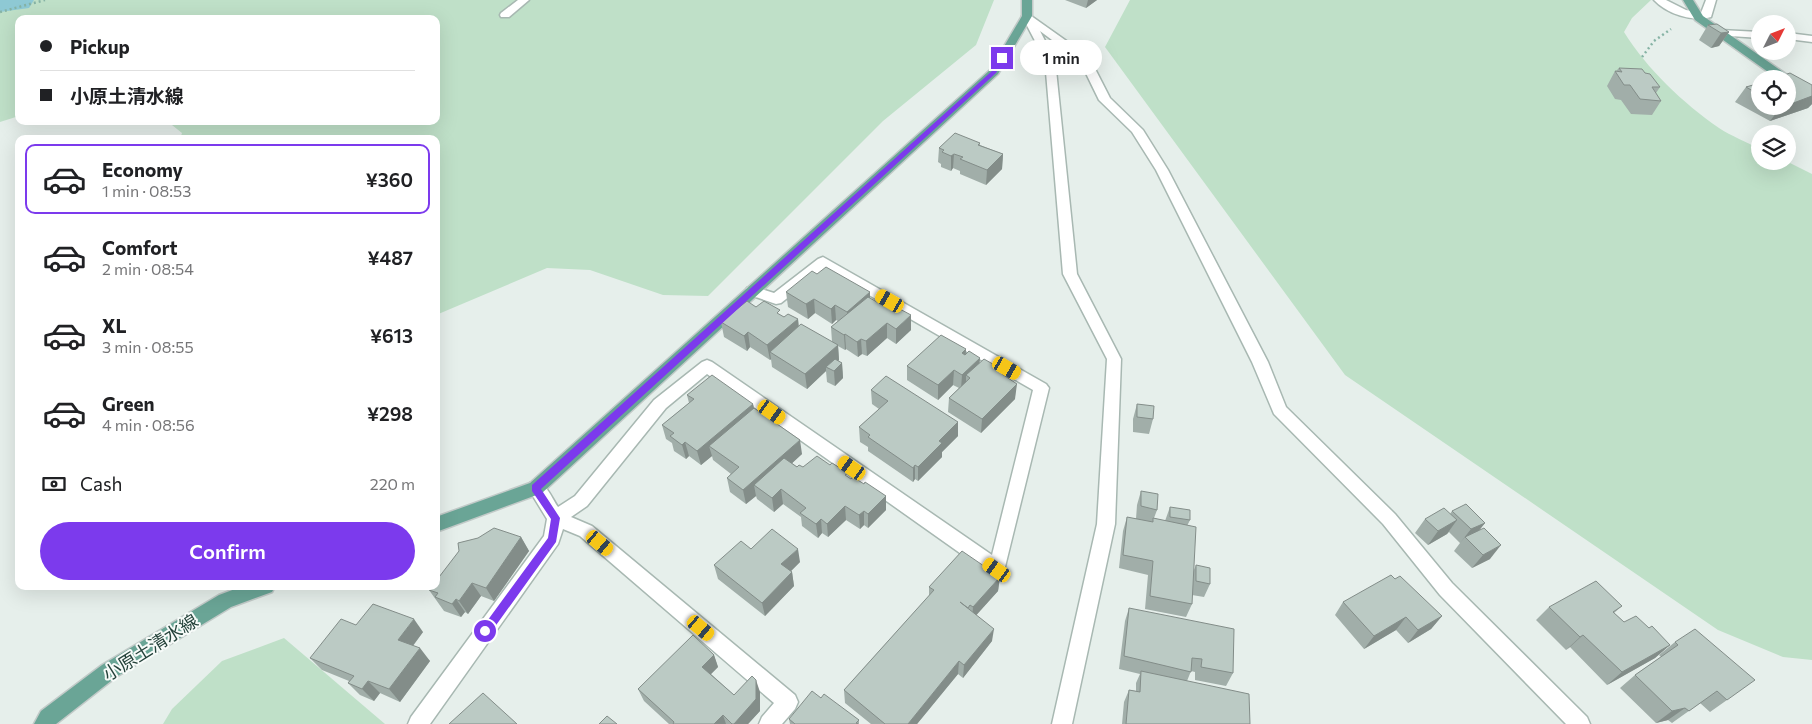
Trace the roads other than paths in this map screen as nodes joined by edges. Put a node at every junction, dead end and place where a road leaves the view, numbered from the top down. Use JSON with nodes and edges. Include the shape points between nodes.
{"nodes":[{"id":1,"x":524,"y":0,"type":"edge"},
{"id":2,"x":1027,"y":0,"type":"edge"},
{"id":3,"x":1659,"y":0,"type":"edge"},
{"id":4,"x":1688,"y":0,"type":"edge"},
{"id":5,"x":1711,"y":0,"type":"edge"},
{"id":6,"x":505,"y":15,"type":"dead end"},
{"id":7,"x":1027,"y":16,"type":"junction"},
{"id":8,"x":1699,"y":18,"type":"junction"},
{"id":9,"x":1720,"y":33,"type":"junction"},
{"id":10,"x":1751,"y":35,"type":"edge"},
{"id":11,"x":1796,"y":37,"type":"edge"},
{"id":12,"x":1812,"y":39,"type":"edge"},
{"id":13,"x":1774,"y":70,"type":"edge"},
{"id":14,"x":752,"y":292,"type":"junction"},
{"id":15,"x":536,"y":488,"type":"junction"},
{"id":16,"x":556,"y":518,"type":"junction"},
{"id":17,"x":440,"y":524,"type":"edge"},
{"id":18,"x":255,"y":590,"type":"edge"},
{"id":19,"x":44,"y":724,"type":"edge"},
{"id":20,"x":418,"y":724,"type":"edge"},
{"id":21,"x":769,"y":724,"type":"edge"},
{"id":22,"x":1062,"y":724,"type":"edge"},
{"id":23,"x":1580,"y":724,"type":"edge"}],
"edges":[{"from":1,"to":6,"type":"street"},
{"from":2,"to":7,"type":"main road"},
{"from":3,"to":8,"type":"street"},
{"from":4,"to":8,"type":"main road"},
{"from":5,"to":8,"type":"street","via":[[1706,15]]},
{"from":7,"to":14,"type":"main road","via":[[994,72]]},
{"from":7,"to":22,"type":"street","via":[[1050,60],[1070,274],[1114,359],[1106,524]]},
{"from":7,"to":23,"type":"street","via":[[1085,59],[1105,100],[1137,130],[1167,179],[1260,362],[1280,410],[1389,519],[1446,589]]},
{"from":8,"to":9,"type":"main road"},
{"from":9,"to":10,"type":"street"},
{"from":9,"to":13,"type":"main road"},
{"from":11,"to":12,"type":"street"},
{"from":14,"to":15,"type":"main road"},
{"from":14,"to":16,"type":"street","via":[[776,299],[823,262],[1041,388],[997,570],[707,366],[660,404],[581,500]]},
{"from":15,"to":16,"type":"street"},
{"from":15,"to":17,"type":"main road"},
{"from":16,"to":20,"type":"street","via":[[552,539]]},
{"from":16,"to":21,"type":"street","via":[[586,530],[788,702]]},
{"from":18,"to":19,"type":"main road","name":"小原土清水線","via":[[225,601],[109,671]]}]}
